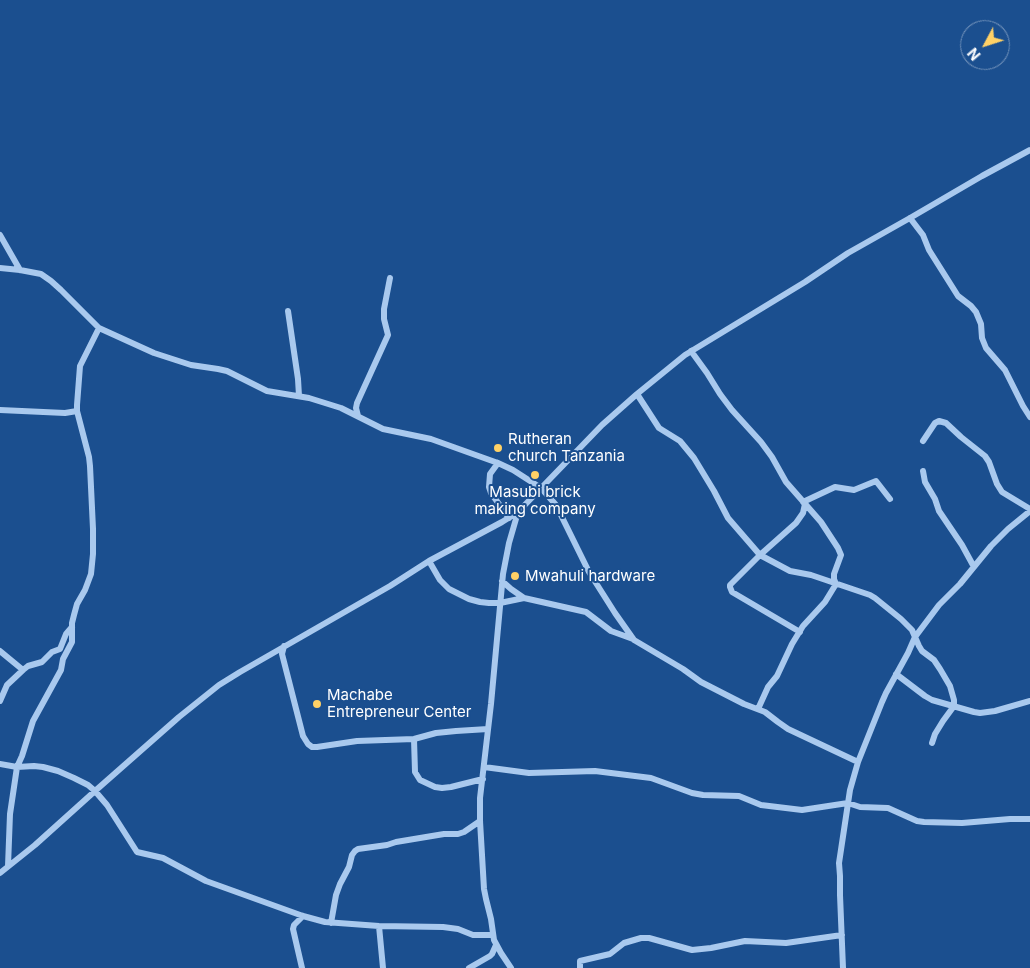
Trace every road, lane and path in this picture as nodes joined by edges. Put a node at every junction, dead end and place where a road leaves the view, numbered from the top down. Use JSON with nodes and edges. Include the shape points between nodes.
{"nodes":[{"id":1,"x":1030,"y":150,"type":"edge"},
{"id":2,"x":910,"y":218,"type":"junction"},
{"id":3,"x":0,"y":235,"type":"edge"},
{"id":4,"x":0,"y":268,"type":"edge"},
{"id":5,"x":20,"y":270,"type":"junction"},
{"id":6,"x":390,"y":278,"type":"dead end"},
{"id":7,"x":288,"y":311,"type":"dead end"},
{"id":8,"x":99,"y":328,"type":"junction"},
{"id":9,"x":691,"y":351,"type":"junction"},
{"id":10,"x":637,"y":394,"type":"junction"},
{"id":11,"x":299,"y":396,"type":"junction"},
{"id":12,"x":0,"y":410,"type":"edge"},
{"id":13,"x":77,"y":411,"type":"junction"},
{"id":14,"x":358,"y":416,"type":"junction"},
{"id":15,"x":1030,"y":417,"type":"edge"},
{"id":16,"x":923,"y":441,"type":"dead end"},
{"id":17,"x":498,"y":463,"type":"junction"},
{"id":18,"x":923,"y":472,"type":"dead end"},
{"id":19,"x":541,"y":488,"type":"junction"},
{"id":20,"x":890,"y":499,"type":"dead end"},
{"id":21,"x":804,"y":503,"type":"junction"},
{"id":22,"x":1030,"y":510,"type":"edge"},
{"id":23,"x":518,"y":512,"type":"junction"},
{"id":24,"x":509,"y":518,"type":"junction"},
{"id":25,"x":760,"y":554,"type":"junction"},
{"id":26,"x":429,"y":562,"type":"junction"},
{"id":27,"x":974,"y":567,"type":"junction"},
{"id":28,"x":502,"y":581,"type":"junction"},
{"id":29,"x":836,"y":584,"type":"junction"},
{"id":30,"x":524,"y":598,"type":"junction"},
{"id":31,"x":500,"y":603,"type":"junction"},
{"id":32,"x":72,"y":627,"type":"junction"},
{"id":33,"x":800,"y":632,"type":"junction"},
{"id":34,"x":915,"y":637,"type":"junction"},
{"id":35,"x":634,"y":640,"type":"junction"},
{"id":36,"x":284,"y":646,"type":"junction"},
{"id":37,"x":0,"y":651,"type":"edge"},
{"id":38,"x":922,"y":651,"type":"junction"},
{"id":39,"x":908,"y":653,"type":"junction"},
{"id":40,"x":24,"y":670,"type":"junction"},
{"id":41,"x":896,"y":674,"type":"junction"},
{"id":42,"x":0,"y":701,"type":"edge"},
{"id":43,"x":1030,"y":701,"type":"edge"},
{"id":44,"x":954,"y":706,"type":"junction"},
{"id":45,"x":758,"y":709,"type":"junction"},
{"id":46,"x":488,"y":729,"type":"junction"},
{"id":47,"x":414,"y":739,"type":"junction"},
{"id":48,"x":932,"y":743,"type":"dead end"},
{"id":49,"x":858,"y":762,"type":"junction"},
{"id":50,"x":0,"y":764,"type":"edge"},
{"id":51,"x":17,"y":767,"type":"junction"},
{"id":52,"x":484,"y":767,"type":"junction"},
{"id":53,"x":483,"y":779,"type":"junction"},
{"id":54,"x":95,"y":791,"type":"junction"},
{"id":55,"x":848,"y":804,"type":"junction"},
{"id":56,"x":1030,"y":820,"type":"edge"},
{"id":57,"x":480,"y":821,"type":"junction"},
{"id":58,"x":8,"y":866,"type":"junction"},
{"id":59,"x":0,"y":873,"type":"edge"},
{"id":60,"x":303,"y":916,"type":"junction"},
{"id":61,"x":330,"y":923,"type":"junction"},
{"id":62,"x":379,"y":926,"type":"junction"},
{"id":63,"x":842,"y":934,"type":"junction"},
{"id":64,"x":493,"y":935,"type":"junction"},
{"id":65,"x":496,"y":945,"type":"junction"},
{"id":66,"x":302,"y":968,"type":"edge"},
{"id":67,"x":383,"y":968,"type":"edge"},
{"id":68,"x":469,"y":968,"type":"edge"},
{"id":69,"x":508,"y":968,"type":"edge"},
{"id":70,"x":580,"y":968,"type":"edge"},
{"id":71,"x":843,"y":968,"type":"edge"}],
"edges":[{"from":1,"to":2,"type":"street"},
{"from":2,"to":9,"type":"street"},
{"from":2,"to":15,"type":"street","via":[[958,296],[976,312],[986,348],[1005,370]]},
{"from":3,"to":5,"type":"street"},
{"from":4,"to":5,"type":"street"},
{"from":5,"to":8,"type":"street","via":[[41,274],[51,281]]},
{"from":6,"to":14,"type":"street","via":[[384,309],[388,335],[357,403]]},
{"from":7,"to":11,"type":"street"},
{"from":8,"to":11,"type":"street","via":[[172,359],[227,371],[268,391]]},
{"from":8,"to":13,"type":"street","via":[[80,366]]},
{"from":9,"to":10,"type":"street"},
{"from":9,"to":21,"type":"street"},
{"from":10,"to":19,"type":"street"},
{"from":10,"to":25,"type":"street","via":[[658,428],[680,441],[694,458],[728,518]]},
{"from":11,"to":14,"type":"street"},
{"from":12,"to":13,"type":"street"},
{"from":13,"to":32,"type":"street","via":[[89,457],[93,554],[90,578],[76,608]]},
{"from":14,"to":17,"type":"street","via":[[389,431],[431,438]]},
{"from":16,"to":22,"type":"street","via":[[935,423],[946,423],[985,456],[1002,492]]},
{"from":17,"to":19,"type":"street"},
{"from":17,"to":24,"type":"street","via":[[490,474],[489,488]]},
{"from":18,"to":27,"type":"street","via":[[939,511]]},
{"from":19,"to":23,"type":"street"},
{"from":19,"to":35,"type":"street","via":[[556,505],[589,572]]},
{"from":20,"to":21,"type":"street","via":[[874,481],[854,490],[835,487]]},
{"from":21,"to":25,"type":"street","via":[[803,513],[796,523]]},
{"from":21,"to":29,"type":"street","via":[[840,552],[834,574]]},
{"from":22,"to":27,"type":"street","via":[[991,546]]},
{"from":23,"to":24,"type":"street"},
{"from":23,"to":28,"type":"street"},
{"from":24,"to":26,"type":"street"},
{"from":25,"to":29,"type":"street","via":[[790,571]]},
{"from":25,"to":33,"type":"street","via":[[730,585],[731,590]]},
{"from":26,"to":31,"type":"street","via":[[440,580],[453,592],[480,602]]},
{"from":26,"to":36,"type":"street"},
{"from":27,"to":34,"type":"street"},
{"from":28,"to":30,"type":"street"},
{"from":28,"to":31,"type":"street"},
{"from":29,"to":33,"type":"street"},
{"from":29,"to":34,"type":"street","via":[[876,598],[912,630]]},
{"from":30,"to":31,"type":"street"},
{"from":30,"to":35,"type":"street","via":[[583,611]]},
{"from":31,"to":46,"type":"street"},
{"from":32,"to":40,"type":"street","via":[[60,649]]},
{"from":32,"to":51,"type":"street","via":[[72,642],[61,670],[33,721]]},
{"from":33,"to":45,"type":"street"},
{"from":34,"to":38,"type":"street"},
{"from":34,"to":39,"type":"street"},
{"from":35,"to":45,"type":"street","via":[[701,682]]},
{"from":36,"to":47,"type":"street","via":[[282,654],[303,736],[310,746]]},
{"from":36,"to":54,"type":"street","via":[[219,685]]},
{"from":37,"to":40,"type":"street"},
{"from":38,"to":39,"type":"street"},
{"from":38,"to":44,"type":"street","via":[[940,669],[952,690]]},
{"from":39,"to":41,"type":"street"},
{"from":40,"to":42,"type":"street","via":[[7,685]]},
{"from":41,"to":44,"type":"street","via":[[932,700]]},
{"from":41,"to":49,"type":"street"},
{"from":43,"to":44,"type":"street","via":[[980,713]]},
{"from":44,"to":48,"type":"street"},
{"from":45,"to":49,"type":"street","via":[[788,729]]},
{"from":46,"to":47,"type":"street","via":[[456,730]]},
{"from":46,"to":52,"type":"street"},
{"from":47,"to":53,"type":"street","via":[[415,772],[420,780],[442,788]]},
{"from":49,"to":55,"type":"street"},
{"from":50,"to":51,"type":"street"},
{"from":51,"to":54,"type":"street","via":[[34,766],[58,771]]},
{"from":51,"to":58,"type":"street","via":[[10,814]]},
{"from":52,"to":53,"type":"street"},
{"from":52,"to":55,"type":"street","via":[[529,773],[595,771],[643,776],[698,794],[739,796],[761,805],[796,810]]},
{"from":53,"to":57,"type":"street"},
{"from":54,"to":58,"type":"street"},
{"from":54,"to":60,"type":"street","via":[[137,852],[163,858],[206,881]]},
{"from":55,"to":56,"type":"street","via":[[888,808],[924,822]]},
{"from":55,"to":63,"type":"street","via":[[839,863]]},
{"from":57,"to":61,"type":"street","via":[[458,834],[355,851],[336,895]]},
{"from":57,"to":64,"type":"street","via":[[484,889]]},
{"from":58,"to":59,"type":"street"},
{"from":60,"to":61,"type":"street"},
{"from":60,"to":66,"type":"street","via":[[293,929]]},
{"from":61,"to":62,"type":"street"},
{"from":62,"to":64,"type":"street","via":[[444,927],[473,935]]},
{"from":62,"to":67,"type":"street"},
{"from":63,"to":70,"type":"street","via":[[786,943],[745,941],[692,950],[642,938],[624,943],[610,954],[580,961]]},
{"from":63,"to":71,"type":"street"},
{"from":64,"to":65,"type":"street"},
{"from":65,"to":68,"type":"street","via":[[490,956]]},
{"from":65,"to":69,"type":"street"}]}
